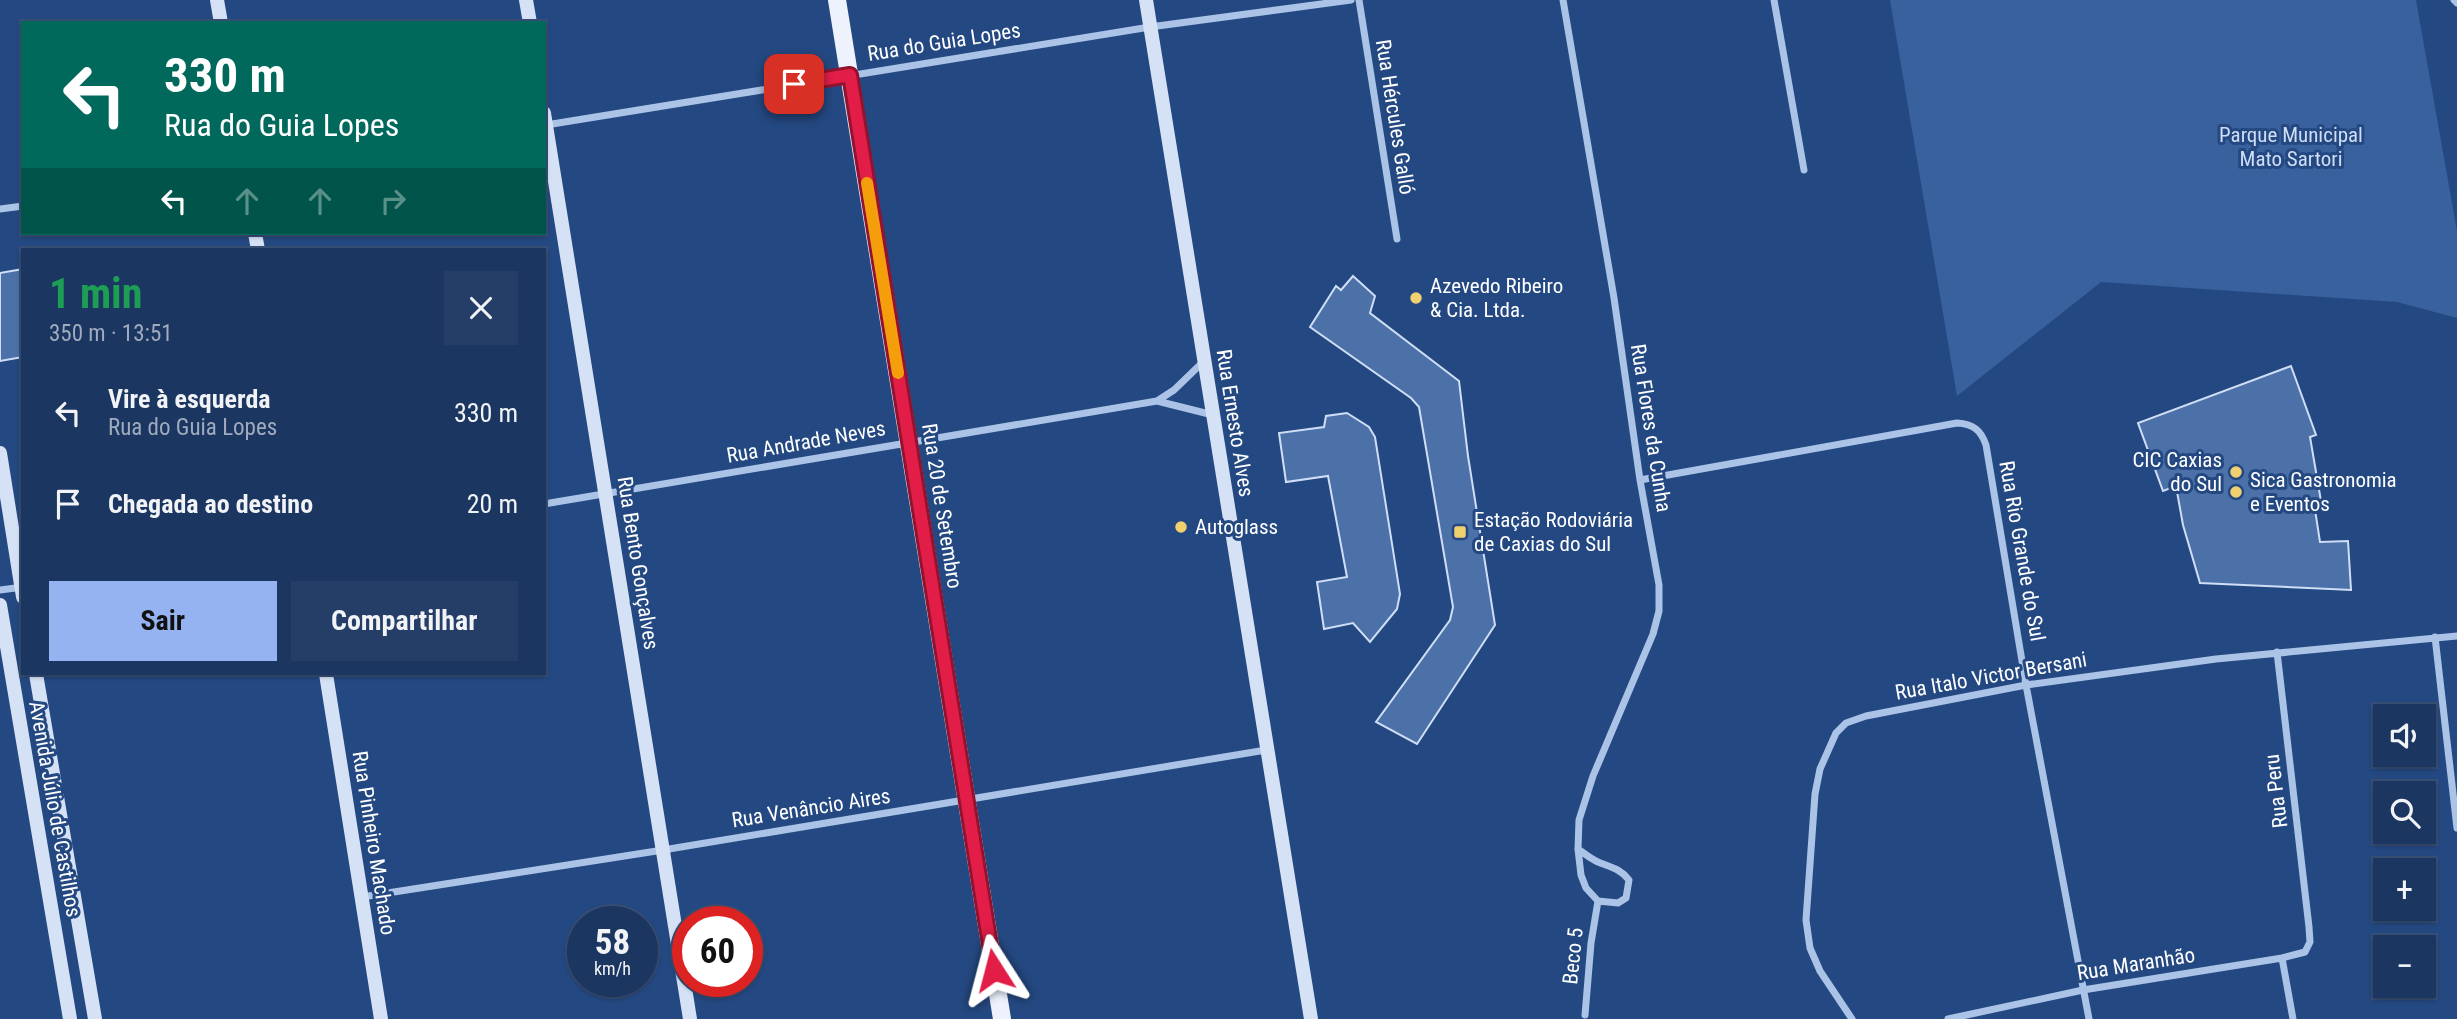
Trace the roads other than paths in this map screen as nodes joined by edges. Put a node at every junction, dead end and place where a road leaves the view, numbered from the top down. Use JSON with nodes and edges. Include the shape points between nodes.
{"nodes":[{"id":1,"x":217,"y":0,"type":"edge"},
{"id":2,"x":526,"y":0,"type":"edge"},
{"id":3,"x":837,"y":0,"type":"edge"},
{"id":4,"x":1146,"y":0,"type":"edge"},
{"id":5,"x":1351,"y":0,"type":"edge"},
{"id":6,"x":1359,"y":0,"type":"edge"},
{"id":7,"x":1563,"y":0,"type":"edge"},
{"id":8,"x":1774,"y":0,"type":"edge"},
{"id":9,"x":221,"y":21,"type":"edge"},
{"id":10,"x":530,"y":21,"type":"edge"},
{"id":11,"x":1150,"y":27,"type":"junction"},
{"id":12,"x":850,"y":75,"type":"junction"},
{"id":13,"x":546,"y":121,"type":"edge"},
{"id":14,"x":546,"y":127,"type":"edge"},
{"id":15,"x":1804,"y":170,"type":"dead end"},
{"id":16,"x":21,"y":206,"type":"edge"},
{"id":17,"x":0,"y":209,"type":"edge"},
{"id":18,"x":1397,"y":239,"type":"dead end"},
{"id":19,"x":1204,"y":360,"type":"junction"},
{"id":20,"x":1157,"y":401,"type":"junction"},
{"id":21,"x":1213,"y":415,"type":"junction"},
{"id":22,"x":909,"y":442,"type":"junction"},
{"id":23,"x":0,"y":453,"type":"edge"},
{"id":24,"x":2,"y":480,"type":"edge"},
{"id":25,"x":1640,"y":480,"type":"junction"},
{"id":26,"x":606,"y":495,"type":"junction"},
{"id":27,"x":546,"y":504,"type":"edge"},
{"id":28,"x":21,"y":584,"type":"edge"},
{"id":29,"x":0,"y":590,"type":"edge"},
{"id":30,"x":21,"y":590,"type":"edge"},
{"id":31,"x":0,"y":605,"type":"edge"},
{"id":32,"x":2457,"y":636,"type":"edge"},
{"id":33,"x":2435,"y":637,"type":"junction"},
{"id":34,"x":2277,"y":652,"type":"junction"},
{"id":35,"x":36,"y":675,"type":"edge"},
{"id":36,"x":326,"y":675,"type":"edge"},
{"id":37,"x":2026,"y":685,"type":"junction"},
{"id":38,"x":39,"y":692,"type":"junction"},
{"id":39,"x":15,"y":695,"type":"junction"},
{"id":40,"x":1266,"y":750,"type":"junction"},
{"id":41,"x":55,"y":783,"type":"junction"},
{"id":42,"x":30,"y":788,"type":"junction"},
{"id":43,"x":967,"y":800,"type":"junction"},
{"id":44,"x":2457,"y":828,"type":"edge"},
{"id":45,"x":1578,"y":849,"type":"junction"},
{"id":46,"x":663,"y":850,"type":"junction"},
{"id":47,"x":69,"y":868,"type":"junction"},
{"id":48,"x":45,"y":872,"type":"junction"},
{"id":49,"x":362,"y":898,"type":"junction"},
{"id":50,"x":1598,"y":901,"type":"junction"},
{"id":51,"x":2309,"y":927,"type":"joint"},
{"id":52,"x":83,"y":945,"type":"junction"},
{"id":53,"x":58,"y":950,"type":"junction"},
{"id":54,"x":2281,"y":958,"type":"junction"},
{"id":55,"x":2083,"y":990,"type":"junction"},
{"id":56,"x":1585,"y":1015,"type":"dead end"},
{"id":57,"x":69,"y":1019,"type":"edge"},
{"id":58,"x":95,"y":1019,"type":"edge"},
{"id":59,"x":381,"y":1019,"type":"edge"},
{"id":60,"x":690,"y":1019,"type":"edge"},
{"id":61,"x":1002,"y":1019,"type":"edge"},
{"id":62,"x":1311,"y":1019,"type":"edge"},
{"id":63,"x":1852,"y":1019,"type":"edge"},
{"id":64,"x":1948,"y":1019,"type":"edge"},
{"id":65,"x":2089,"y":1019,"type":"edge"},
{"id":66,"x":2292,"y":1019,"type":"edge"}],
"edges":[{"from":1,"to":9,"type":"street"},
{"from":2,"to":10,"type":"street"},
{"from":3,"to":12,"type":"main road","name":"Rua 20 de Setembro"},
{"from":4,"to":11,"type":"street","name":"Rua Ernesto Alves"},
{"from":5,"to":11,"type":"street","name":"Rua do Guia Lopes"},
{"from":6,"to":18,"type":"street","name":"Rua Hércules Galló"},
{"from":7,"to":25,"type":"street","name":"Rua Flores da Cunha"},
{"from":8,"to":15,"type":"street"},
{"from":11,"to":12,"type":"street","name":"Rua do Guia Lopes"},
{"from":11,"to":19,"type":"street","name":"Rua Ernesto Alves"},
{"from":12,"to":13,"type":"street","name":"Rua do Guia Lopes"},
{"from":12,"to":22,"type":"main road","name":"Rua 20 de Setembro"},
{"from":14,"to":26,"type":"street","name":"Rua Bento Gonçalves"},
{"from":16,"to":17,"type":"street"},
{"from":19,"to":20,"type":"street","name":"Rua Andrade Neves"},
{"from":19,"to":21,"type":"street","name":"Rua Ernesto Alves"},
{"from":20,"to":21,"type":"street","name":"Rua Andrade Neves"},
{"from":20,"to":22,"type":"street","name":"Rua Andrade Neves"},
{"from":21,"to":40,"type":"street","name":"Rua Ernesto Alves"},
{"from":22,"to":26,"type":"street","name":"Rua Andrade Neves"},
{"from":22,"to":43,"type":"main road","name":"Rua 20 de Setembro"},
{"from":23,"to":24,"type":"street"},
{"from":24,"to":28,"type":"street"},
{"from":25,"to":37,"type":"street","name":"Rua Rio Grande do Sul","via":[[1944,425],[1977,428],[1986,445]]},
{"from":25,"to":45,"type":"street","name":"Rua Flores da Cunha","via":[[1659,585],[1659,611],[1593,776],[1579,820]]},
{"from":26,"to":27,"type":"street","name":"Rua Andrade Neves"},
{"from":26,"to":46,"type":"street","name":"Rua Bento Gonçalves"},
{"from":29,"to":30,"type":"street"},
{"from":31,"to":39,"type":"street","name":"Avenida Júlio de Castilhos"},
{"from":32,"to":33,"type":"street","name":"Rua Italo Victor Bersani"},
{"from":33,"to":34,"type":"street","name":"Rua Italo Victor Bersani"},
{"from":33,"to":44,"type":"street"},
{"from":34,"to":37,"type":"street","name":"Rua Italo Victor Bersani"},
{"from":34,"to":51,"type":"street","name":"Rua Peru"},
{"from":35,"to":38,"type":"street","name":"Avenida Júlio de Castilhos"},
{"from":36,"to":49,"type":"street","name":"Rua Pinheiro Machado"},
{"from":37,"to":55,"type":"street","name":"Rua Rio Grande do Sul"},
{"from":37,"to":63,"type":"street","name":"Rua Italo Victor Bersani","via":[[1867,716],[1846,723],[1827,749],[1815,794],[1806,920],[1810,948],[1820,971]]},
{"from":38,"to":39,"type":"street"},
{"from":38,"to":41,"type":"street","name":"Avenida Júlio de Castilhos"},
{"from":39,"to":42,"type":"street","name":"Avenida Júlio de Castilhos"},
{"from":40,"to":43,"type":"street","name":"Rua Venâncio Aires"},
{"from":40,"to":62,"type":"street","name":"Rua Ernesto Alves"},
{"from":41,"to":42,"type":"street"},
{"from":41,"to":47,"type":"street","name":"Avenida Júlio de Castilhos"},
{"from":42,"to":48,"type":"street","name":"Avenida Júlio de Castilhos"},
{"from":43,"to":46,"type":"street","name":"Rua Venâncio Aires"},
{"from":43,"to":61,"type":"main road","name":"Rua 20 de Setembro"},
{"from":45,"to":50,"type":"street","name":"Rua Flores da Cunha","via":[[1581,875]]},
{"from":45,"to":50,"type":"street","via":[[1629,880],[1626,898],[1618,903]]},
{"from":46,"to":49,"type":"street","name":"Rua Venâncio Aires"},
{"from":46,"to":60,"type":"street","name":"Rua Bento Gonçalves"},
{"from":47,"to":48,"type":"street"},
{"from":47,"to":52,"type":"street","name":"Avenida Júlio de Castilhos"},
{"from":48,"to":53,"type":"street","name":"Avenida Júlio de Castilhos"},
{"from":49,"to":59,"type":"street","name":"Rua Pinheiro Machado"},
{"from":50,"to":56,"type":"street","name":"Beco 5"},
{"from":51,"to":54,"type":"street","name":"Rua Maranhão","via":[[2305,952]]},
{"from":52,"to":53,"type":"street"},
{"from":52,"to":58,"type":"street","name":"Avenida Júlio de Castilhos"},
{"from":53,"to":57,"type":"street","name":"Avenida Júlio de Castilhos"},
{"from":54,"to":55,"type":"street","name":"Rua Maranhão"},
{"from":54,"to":66,"type":"street"},
{"from":55,"to":64,"type":"street","name":"Rua Maranhão"},
{"from":55,"to":65,"type":"street","name":"Rua Rio Grande do Sul"}]}
